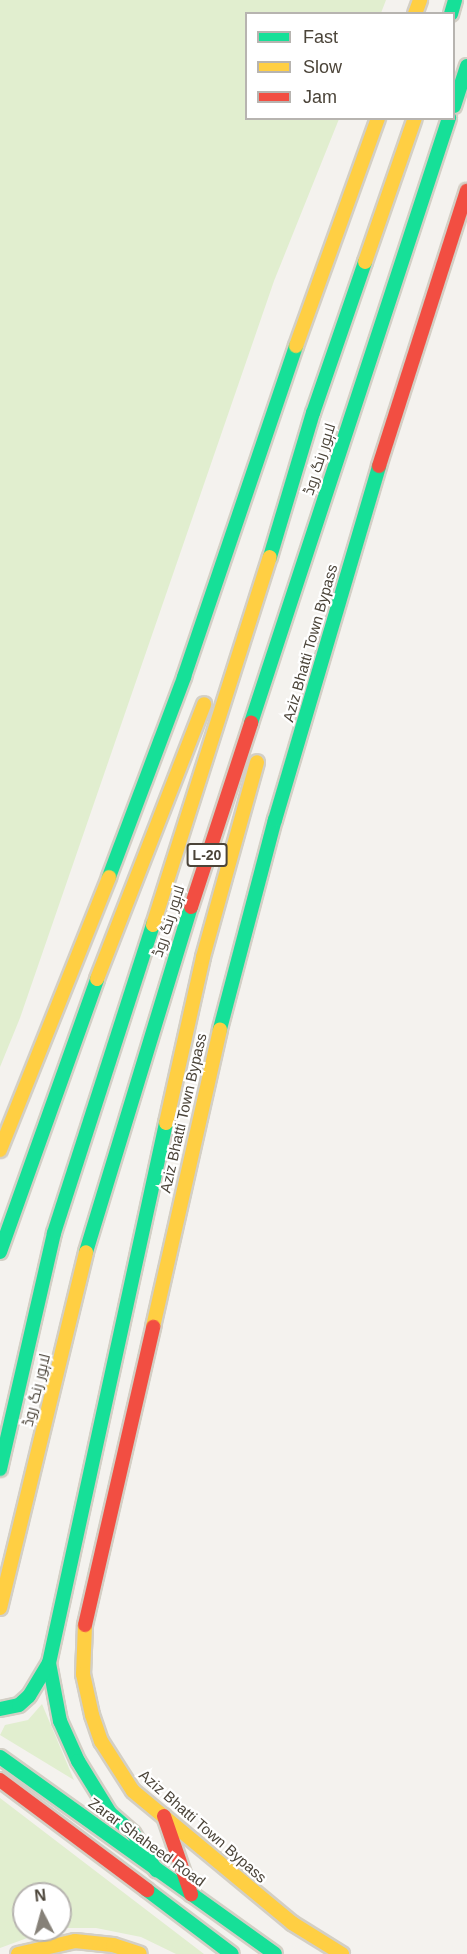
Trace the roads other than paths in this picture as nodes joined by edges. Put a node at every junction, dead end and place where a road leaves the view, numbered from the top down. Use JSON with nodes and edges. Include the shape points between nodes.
{"nodes":[{"id":1,"x":467,"y":66,"type":"edge"},
{"id":2,"x":455,"y":100,"type":"edge"},
{"id":3,"x":377,"y":120,"type":"edge"},
{"id":4,"x":414,"y":120,"type":"edge"},
{"id":5,"x":448,"y":120,"type":"edge"},
{"id":6,"x":467,"y":191,"type":"edge"},
{"id":7,"x":323,"y":498,"type":"junction"},
{"id":8,"x":285,"y":501,"type":"junction"},
{"id":9,"x":248,"y":573,"type":"dead end"},
{"id":10,"x":285,"y":669,"type":"dead end"},
{"id":11,"x":209,"y":688,"type":"dead end"},
{"id":12,"x":262,"y":745,"type":"dead end"},
{"id":13,"x":0,"y":1150,"type":"edge"},
{"id":14,"x":0,"y":1252,"type":"edge"},
{"id":15,"x":0,"y":1469,"type":"edge"},
{"id":16,"x":1,"y":1605,"type":"edge"},
{"id":17,"x":49,"y":1663,"type":"junction"},
{"id":18,"x":0,"y":1709,"type":"edge"},
{"id":19,"x":0,"y":1757,"type":"edge"},
{"id":20,"x":0,"y":1780,"type":"edge"},
{"id":21,"x":164,"y":1816,"type":"junction"},
{"id":22,"x":156,"y":1870,"type":"junction"},
{"id":23,"x":191,"y":1894,"type":"junction"},
{"id":24,"x":18,"y":1954,"type":"edge"},
{"id":25,"x":140,"y":1954,"type":"edge"},
{"id":26,"x":232,"y":1954,"type":"edge"},
{"id":27,"x":274,"y":1954,"type":"edge"},
{"id":28,"x":342,"y":1954,"type":"edge"}],
"edges":[{"from":1,"to":2,"type":"main road"},
{"from":3,"to":13,"type":"main road","via":[[280,390],[184,677],[83,947]]},
{"from":4,"to":8,"type":"main road","name":"لاہور رنگ روڈ","number":"L-20"},
{"from":5,"to":7,"type":"main road","name":"لاہور رنگ روڈ","number":"L-20"},
{"from":6,"to":21,"type":"main road","name":"Aziz Bhatti Town Bypass","via":[[396,410],[272,831],[220,1030],[85,1625],[83,1674],[101,1741],[133,1791]]},
{"from":7,"to":10,"type":"main road","via":[[304,604]]},
{"from":7,"to":16,"type":"main road","name":"لاہور رنگ روڈ","number":"L-20","via":[[175,955],[88,1245]]},
{"from":8,"to":9,"type":"main road"},
{"from":8,"to":15,"type":"main road","name":"لاہور رنگ روڈ","number":"L-20","via":[[256,603],[54,1233]]},
{"from":11,"to":14,"type":"main road","via":[[101,970]]},
{"from":12,"to":17,"type":"main road","via":[[203,957]]},
{"from":17,"to":18,"type":"main road","via":[[29,1696],[19,1705]]},
{"from":17,"to":22,"type":"main road","via":[[60,1721],[78,1761],[110,1813],[133,1833]]},
{"from":19,"to":22,"type":"main road","name":"Zarar Shaheed Road"},
{"from":20,"to":26,"type":"main road"},
{"from":21,"to":23,"type":"main road"},
{"from":21,"to":28,"type":"main road","name":"Aziz Bhatti Town Bypass","via":[[292,1923]]},
{"from":22,"to":23,"type":"main road","name":"Zarar Shaheed Road"},
{"from":23,"to":27,"type":"main road","name":"Zarar Shaheed Road"},
{"from":24,"to":25,"type":"main road","via":[[37,1947],[85,1941]]}]}
